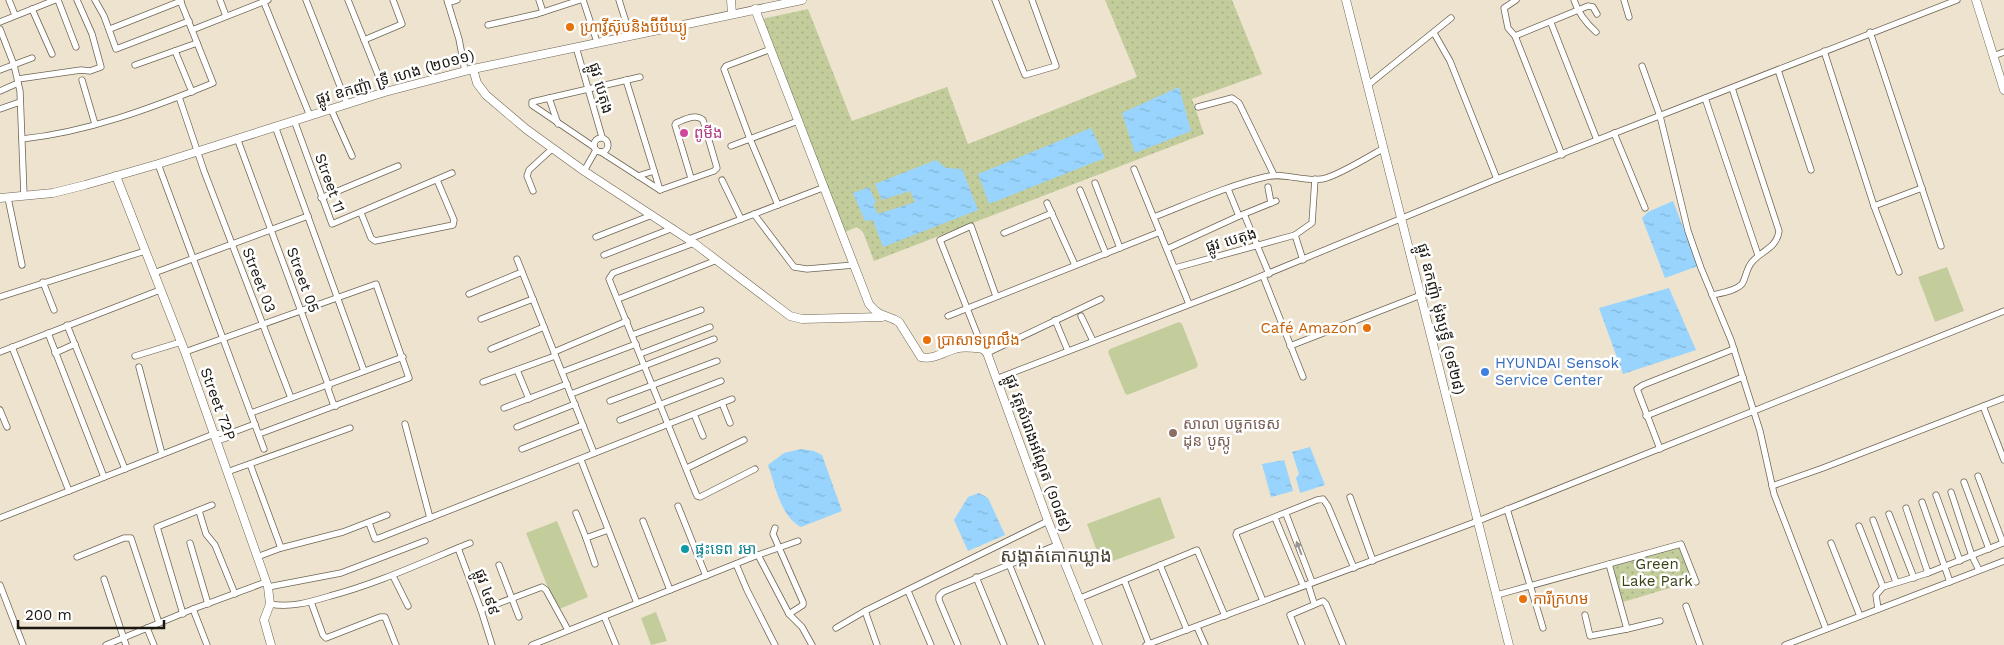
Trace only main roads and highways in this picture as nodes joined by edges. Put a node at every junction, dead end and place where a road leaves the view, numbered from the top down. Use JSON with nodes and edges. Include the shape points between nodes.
{"nodes":[{"id":1,"x":731,"y":0,"type":"edge"},
{"id":2,"x":802,"y":0,"type":"edge"},
{"id":3,"x":1346,"y":0,"type":"edge"},
{"id":4,"x":1976,"y":0,"type":"edge"},
{"id":5,"x":793,"y":1,"type":"edge"},
{"id":6,"x":755,"y":9,"type":"junction"},
{"id":7,"x":732,"y":14,"type":"junction"},
{"id":8,"x":469,"y":70,"type":"junction"},
{"id":9,"x":2004,"y":90,"type":"edge"},
{"id":10,"x":116,"y":176,"type":"junction"},
{"id":11,"x":4,"y":198,"type":"edge"},
{"id":12,"x":882,"y":316,"type":"junction"},
{"id":13,"x":271,"y":645,"type":"edge"},
{"id":14,"x":1098,"y":645,"type":"edge"},
{"id":15,"x":1509,"y":645,"type":"edge"}],
"edges":[{"from":1,"to":7,"type":"main road"},
{"from":2,"to":5,"type":"main road","name":"ផ្លូវ ឧកញ៉ា ទ្រី ហេង (២០១១)"},
{"from":3,"to":15,"type":"main road","name":"ផ្លូវ ឧកញ៉ា ម៉ុងឫទ្ធី (១៩២៨)"},
{"from":4,"to":9,"type":"main road"},
{"from":5,"to":6,"type":"main road","name":"ផ្លូវ ឧកញ៉ា ទ្រី ហេង (២០១១)"},
{"from":6,"to":7,"type":"main road","name":"ផ្លូវ ឧកញ៉ា ទ្រី ហេង (២០១១)"},
{"from":6,"to":12,"type":"main road","via":[[869,304]]},
{"from":7,"to":8,"type":"main road","name":"ផ្លូវ ឧកញ៉ា ទ្រី ហេង (២០១១)"},
{"from":8,"to":10,"type":"main road","name":"ផ្លូវ ឧកញ៉ា ទ្រី ហេង (២០១១)","via":[[385,92]]},
{"from":8,"to":12,"type":"main road","via":[[486,95],[526,129],[673,228],[790,316],[802,319]]},
{"from":10,"to":11,"type":"main road","name":"ផ្លូវ ឧកញ៉ា ទ្រី ហេង (២០១១)","via":[[53,193]]},
{"from":10,"to":13,"type":"main road","name":"Street 72P","via":[[181,342],[267,585],[270,604],[264,620]]},
{"from":12,"to":14,"type":"main road","name":"ផ្លូវ វត្តសំរោងអណ្ដែត (១០៨៩)","via":[[899,322],[921,357],[936,357],[956,348],[985,351]]}]}
